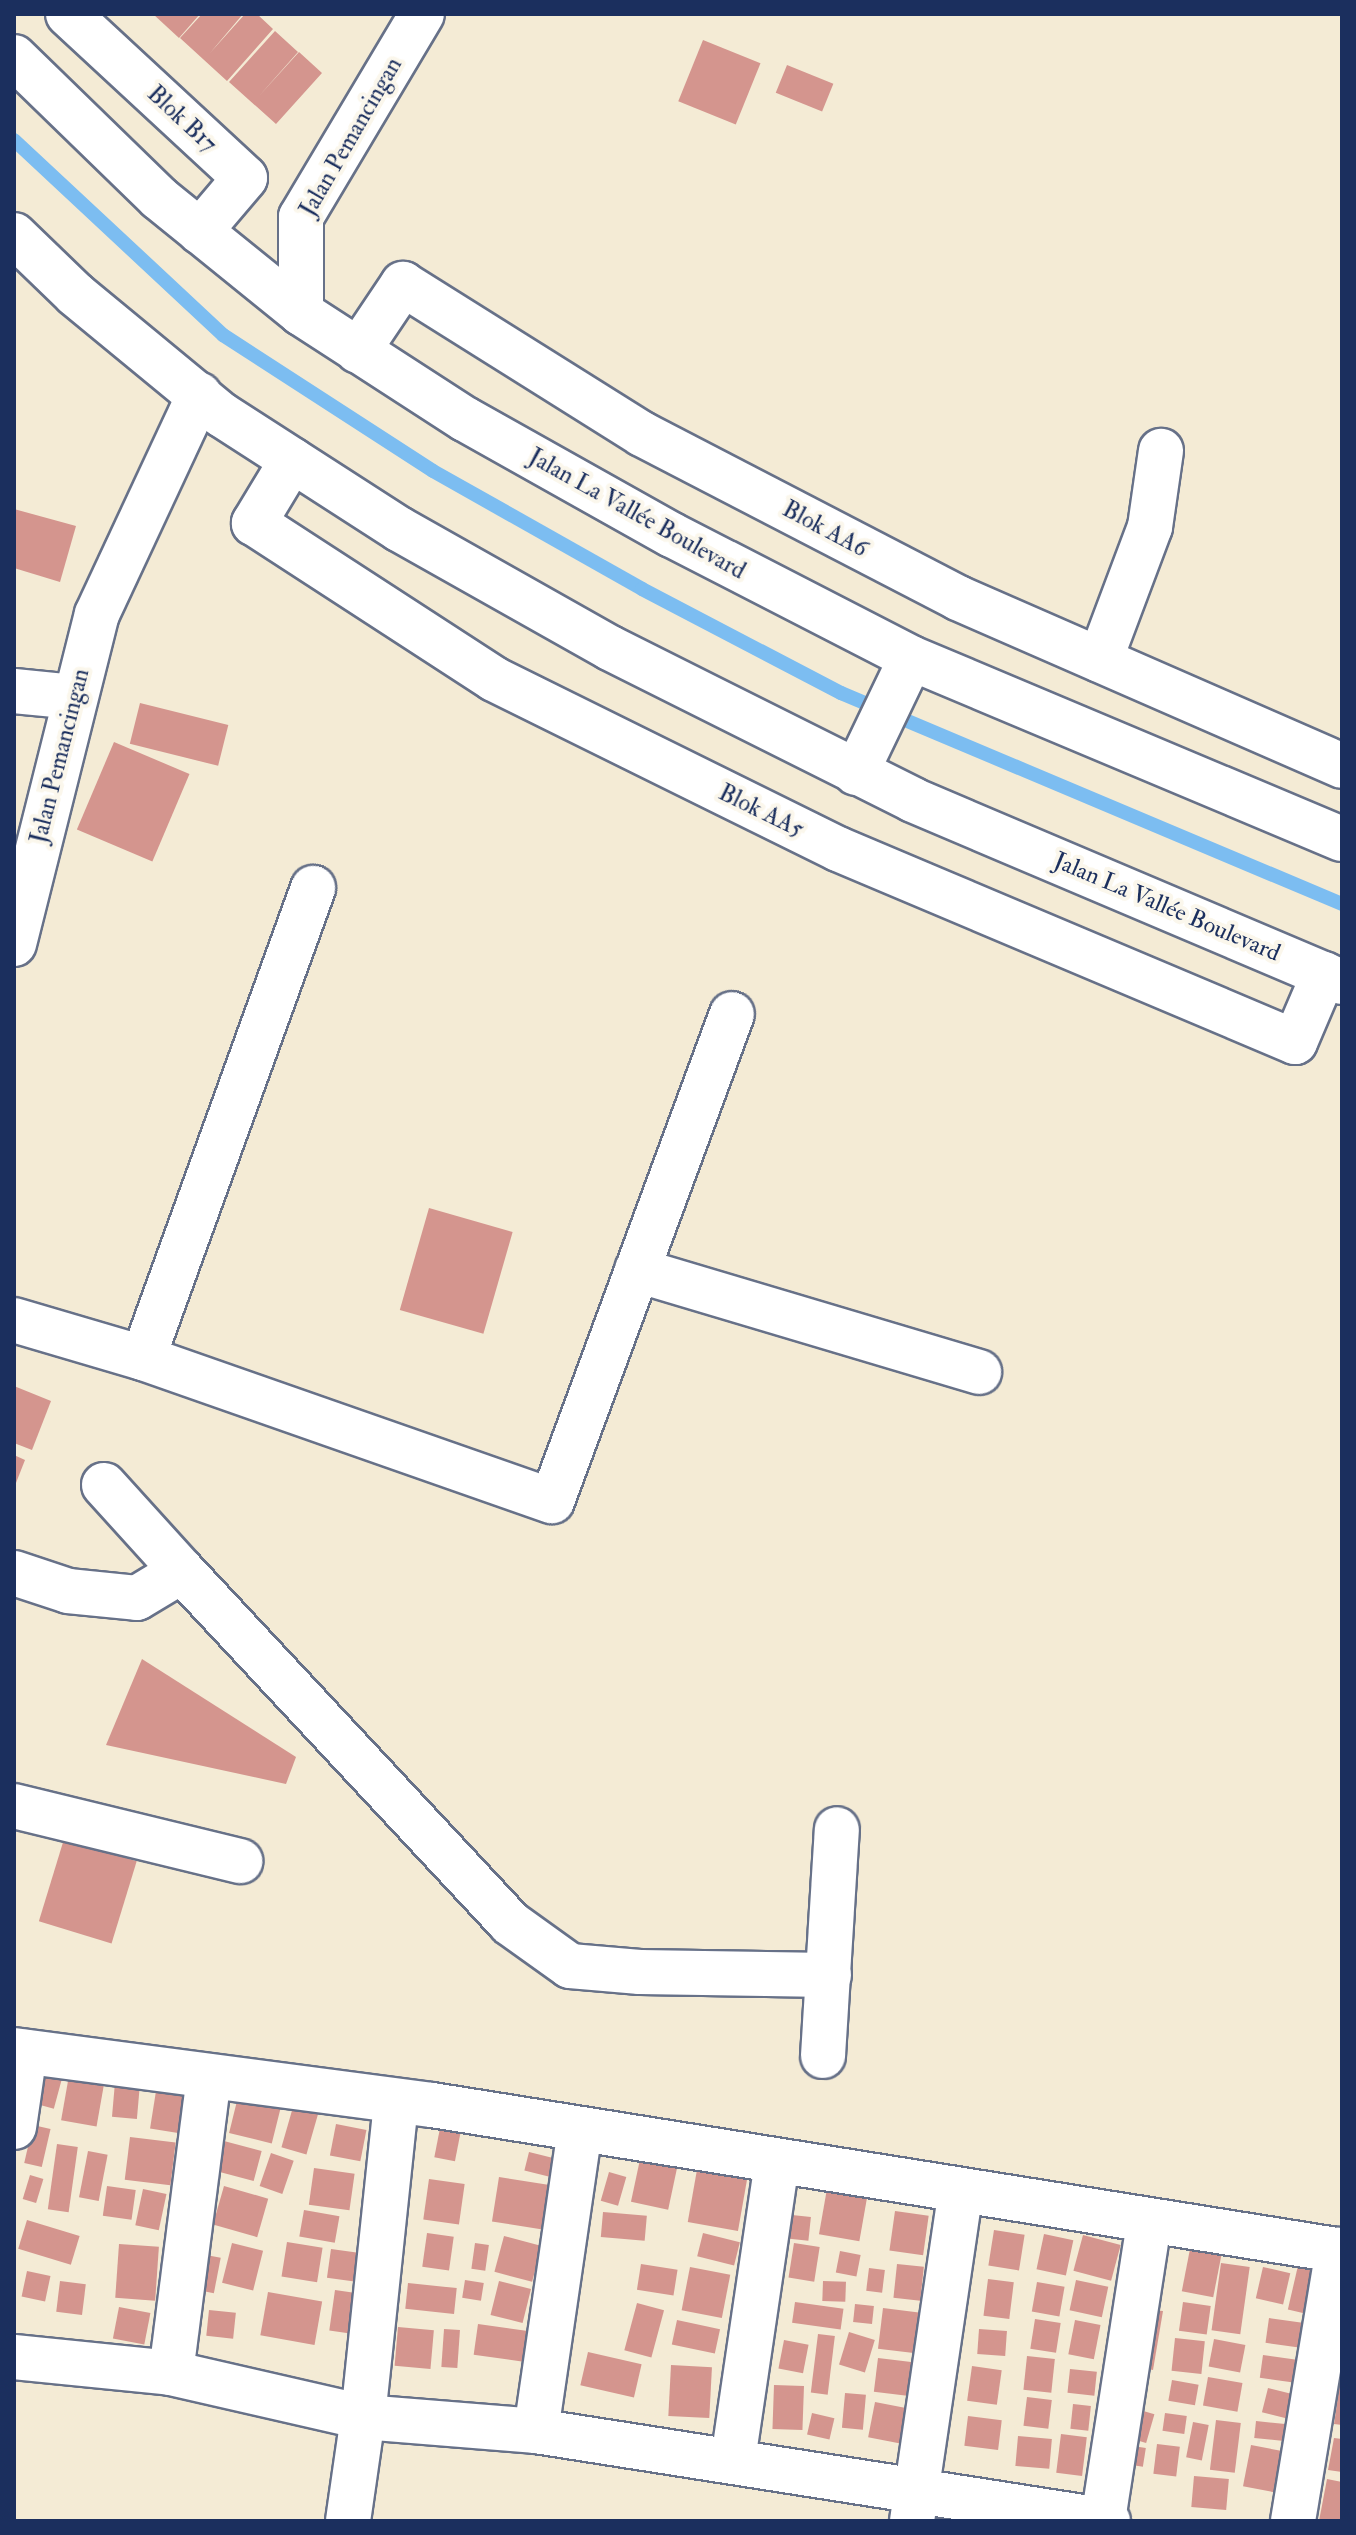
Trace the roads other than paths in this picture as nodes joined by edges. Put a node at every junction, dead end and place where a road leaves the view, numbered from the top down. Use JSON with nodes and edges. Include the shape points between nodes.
{"nodes":[{"id":1,"x":68,"y":14,"type":"edge"},
{"id":2,"x":422,"y":14,"type":"edge"},
{"id":3,"x":14,"y":57,"type":"edge"},
{"id":4,"x":200,"y":231,"type":"junction"},
{"id":5,"x":14,"y":235,"type":"edge"},
{"id":6,"x":301,"y":313,"type":"junction"},
{"id":7,"x":358,"y":351,"type":"junction"},
{"id":8,"x":211,"y":405,"type":"junction"},
{"id":9,"x":1161,"y":451,"type":"dead end"},
{"id":10,"x":292,"y":460,"type":"junction"},
{"id":11,"x":911,"y":658,"type":"junction"},
{"id":12,"x":1100,"y":660,"type":"junction"},
{"id":13,"x":14,"y":691,"type":"edge"},
{"id":14,"x":74,"y":697,"type":"junction"},
{"id":15,"x":1342,"y":766,"type":"edge"},
{"id":16,"x":856,"y":773,"type":"junction"},
{"id":17,"x":1342,"y":839,"type":"edge"},
{"id":18,"x":313,"y":888,"type":"dead end"},
{"id":19,"x":14,"y":944,"type":"edge"},
{"id":20,"x":1333,"y":978,"type":"edge"},
{"id":21,"x":732,"y":1014,"type":"dead end"},
{"id":22,"x":637,"y":1270,"type":"junction"},
{"id":23,"x":14,"y":1320,"type":"edge"},
{"id":24,"x":143,"y":1358,"type":"junction"},
{"id":25,"x":979,"y":1372,"type":"dead end"},
{"id":26,"x":104,"y":1485,"type":"dead end"},
{"id":27,"x":182,"y":1571,"type":"junction"},
{"id":28,"x":14,"y":1573,"type":"edge"},
{"id":29,"x":14,"y":1806,"type":"edge"},
{"id":30,"x":837,"y":1829,"type":"dead end"},
{"id":31,"x":240,"y":1861,"type":"dead end"},
{"id":32,"x":829,"y":1975,"type":"junction"},
{"id":33,"x":19,"y":2051,"type":"edge"},
{"id":34,"x":823,"y":2056,"type":"dead end"},
{"id":35,"x":209,"y":2076,"type":"junction"},
{"id":36,"x":396,"y":2102,"type":"junction"},
{"id":37,"x":14,"y":2127,"type":"edge"},
{"id":38,"x":580,"y":2130,"type":"junction"},
{"id":39,"x":777,"y":2163,"type":"junction"},
{"id":40,"x":961,"y":2191,"type":"junction"},
{"id":41,"x":1149,"y":2223,"type":"junction"},
{"id":42,"x":1340,"y":2251,"type":"edge"},
{"id":43,"x":14,"y":2357,"type":"edge"},
{"id":44,"x":171,"y":2373,"type":"junction"},
{"id":45,"x":363,"y":2417,"type":"junction"},
{"id":46,"x":536,"y":2431,"type":"junction"},
{"id":47,"x":733,"y":2460,"type":"junction"},
{"id":48,"x":914,"y":2505,"type":"edge"},
{"id":49,"x":348,"y":2521,"type":"edge"},
{"id":50,"x":1106,"y":2521,"type":"edge"},
{"id":51,"x":1293,"y":2521,"type":"edge"}],
"edges":[{"from":1,"to":4,"type":"street","name":"Blok B17","via":[[245,178]]},
{"from":2,"to":6,"type":"street","name":"Jalan Pemancingan","via":[[301,217]]},
{"from":3,"to":4,"type":"street","name":"Jalan La Vallée Boulevard"},
{"from":4,"to":6,"type":"street","name":"Jalan La Vallée Boulevard"},
{"from":5,"to":8,"type":"street","name":"Jalan La Vallée Boulevard","via":[[75,294]]},
{"from":6,"to":7,"type":"street","name":"Jalan La Vallée Boulevard"},
{"from":7,"to":11,"type":"street","name":"Jalan La Vallée Boulevard","via":[[465,419],[672,535]]},
{"from":7,"to":12,"type":"street","name":"Blok AA6","via":[[403,284],[642,434],[958,598]]},
{"from":8,"to":10,"type":"street","name":"Jalan La Vallée Boulevard"},
{"from":8,"to":14,"type":"street","name":"Jalan Pemancingan","via":[[97,614]]},
{"from":9,"to":12,"type":"street","via":[[1150,527]]},
{"from":10,"to":16,"type":"street","name":"Jalan La Vallée Boulevard","via":[[399,529],[610,648]]},
{"from":10,"to":20,"type":"street","name":"Blok AA5","via":[[254,523],[508,686],[838,849],[1295,1042]]},
{"from":11,"to":16,"type":"street"},
{"from":11,"to":17,"type":"street","name":"Jalan La Vallée Boulevard"},
{"from":12,"to":15,"type":"street","name":"Blok AA6"},
{"from":13,"to":14,"type":"street"},
{"from":14,"to":19,"type":"street","name":"Jalan Pemancingan"},
{"from":16,"to":20,"type":"street","name":"Jalan La Vallée Boulevard"},
{"from":18,"to":24,"type":"street"},
{"from":21,"to":22,"type":"street"},
{"from":22,"to":24,"type":"street","via":[[552,1501]]},
{"from":22,"to":25,"type":"street"},
{"from":23,"to":24,"type":"street"},
{"from":26,"to":27,"type":"street"},
{"from":27,"to":28,"type":"street","via":[[137,1598],[68,1591]]},
{"from":27,"to":32,"type":"street","via":[[510,1923],[570,1966]]},
{"from":29,"to":31,"type":"street"},
{"from":30,"to":32,"type":"street"},
{"from":32,"to":34,"type":"street"},
{"from":33,"to":35,"type":"street"},
{"from":33,"to":37,"type":"street"},
{"from":35,"to":36,"type":"street"},
{"from":35,"to":44,"type":"street"},
{"from":36,"to":38,"type":"street"},
{"from":36,"to":45,"type":"street"},
{"from":38,"to":39,"type":"street"},
{"from":38,"to":46,"type":"street"},
{"from":39,"to":40,"type":"street"},
{"from":39,"to":47,"type":"street"},
{"from":40,"to":41,"type":"street"},
{"from":40,"to":48,"type":"street"},
{"from":41,"to":42,"type":"street"},
{"from":41,"to":50,"type":"street"},
{"from":42,"to":51,"type":"street"},
{"from":43,"to":44,"type":"street"},
{"from":44,"to":45,"type":"street"},
{"from":45,"to":46,"type":"street"},
{"from":45,"to":49,"type":"street"},
{"from":46,"to":47,"type":"street"},
{"from":47,"to":48,"type":"street"},
{"from":48,"to":50,"type":"street"}]}
